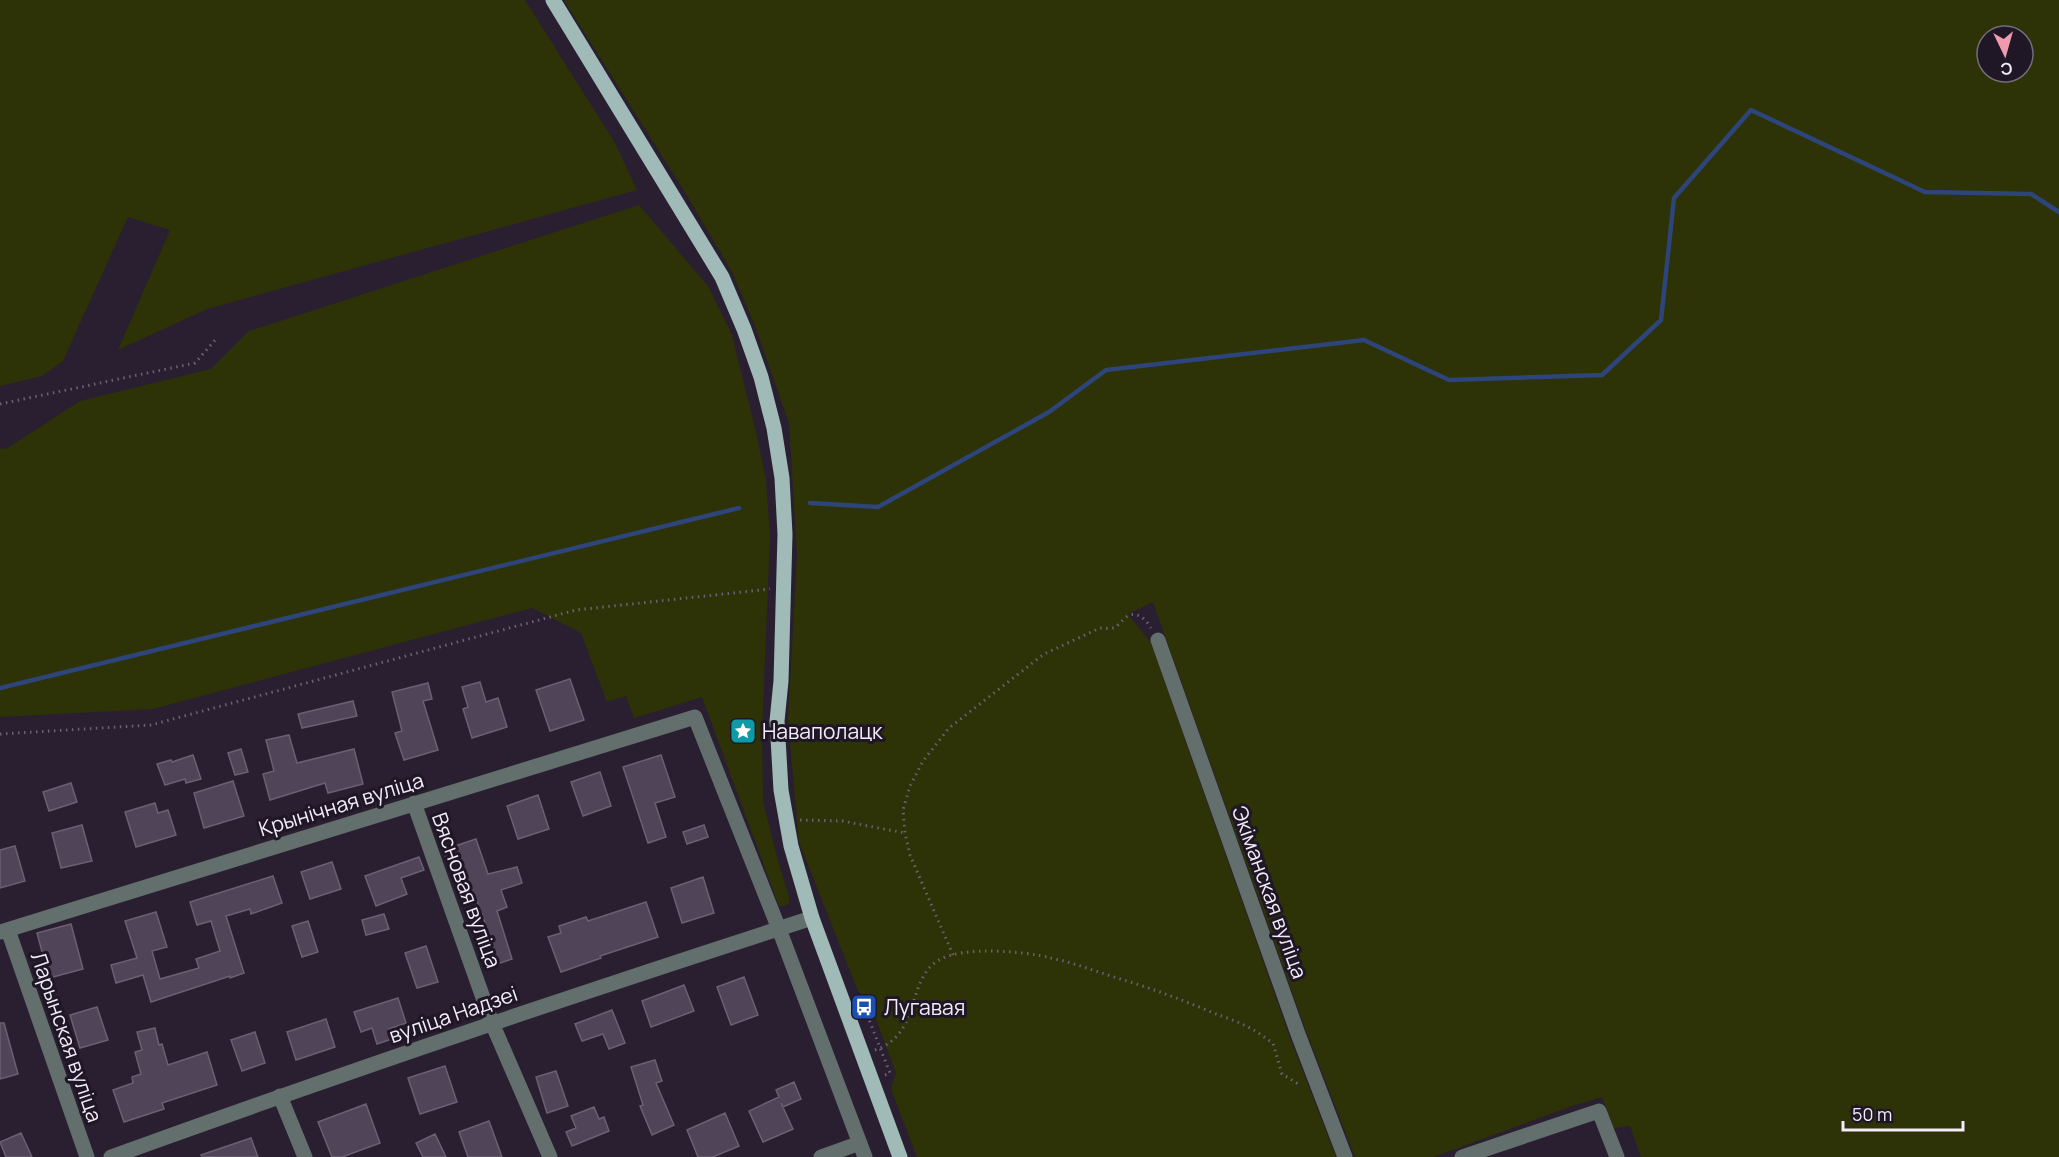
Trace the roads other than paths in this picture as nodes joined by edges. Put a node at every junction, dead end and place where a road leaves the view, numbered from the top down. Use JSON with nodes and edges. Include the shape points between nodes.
{"nodes":[{"id":1,"x":553,"y":0,"type":"edge"},
{"id":2,"x":1158,"y":640,"type":"road end"},
{"id":3,"x":414,"y":803,"type":"junction"},
{"id":4,"x":812,"y":918,"type":"junction"},
{"id":5,"x":779,"y":929,"type":"junction"},
{"id":6,"x":4,"y":931,"type":"edge"},
{"id":7,"x":492,"y":1023,"type":"junction"},
{"id":8,"x":280,"y":1096,"type":"junction"},
{"id":9,"x":862,"y":1150,"type":"edge"},
{"id":10,"x":87,"y":1157,"type":"edge"},
{"id":11,"x":111,"y":1157,"type":"edge"},
{"id":12,"x":305,"y":1157,"type":"edge"},
{"id":13,"x":550,"y":1157,"type":"edge"},
{"id":14,"x":821,"y":1157,"type":"edge"},
{"id":15,"x":900,"y":1157,"type":"edge"},
{"id":16,"x":1346,"y":1157,"type":"edge"},
{"id":17,"x":1462,"y":1157,"type":"edge"},
{"id":18,"x":1617,"y":1157,"type":"edge"}],
"edges":[{"from":1,"to":4,"type":"main road","via":[[722,277],[761,377],[774,428],[785,534],[777,721],[781,790],[791,846]]},
{"from":2,"to":16,"type":"street","name":"Экіманская вуліца"},
{"from":3,"to":5,"type":"street","name":"Крынічная вуліца","via":[[695,717]]},
{"from":3,"to":6,"type":"street","name":"Крынічная вуліца"},
{"from":3,"to":7,"type":"street","name":"Вясновая вуліца"},
{"from":4,"to":5,"type":"street","name":"вуліца Надзеі"},
{"from":4,"to":15,"type":"main road"},
{"from":5,"to":7,"type":"street","name":"вуліца Надзеі"},
{"from":5,"to":9,"type":"street"},
{"from":6,"to":10,"type":"street","name":"Ларынская вуліца"},
{"from":7,"to":8,"type":"street","name":"вуліца Надзеі"},
{"from":7,"to":13,"type":"street","name":"Вясновая вуліца"},
{"from":8,"to":11,"type":"street","name":"вуліца Надзеі"},
{"from":8,"to":12,"type":"street"},
{"from":9,"to":14,"type":"street"},
{"from":17,"to":18,"type":"street","via":[[1599,1111]]}]}
